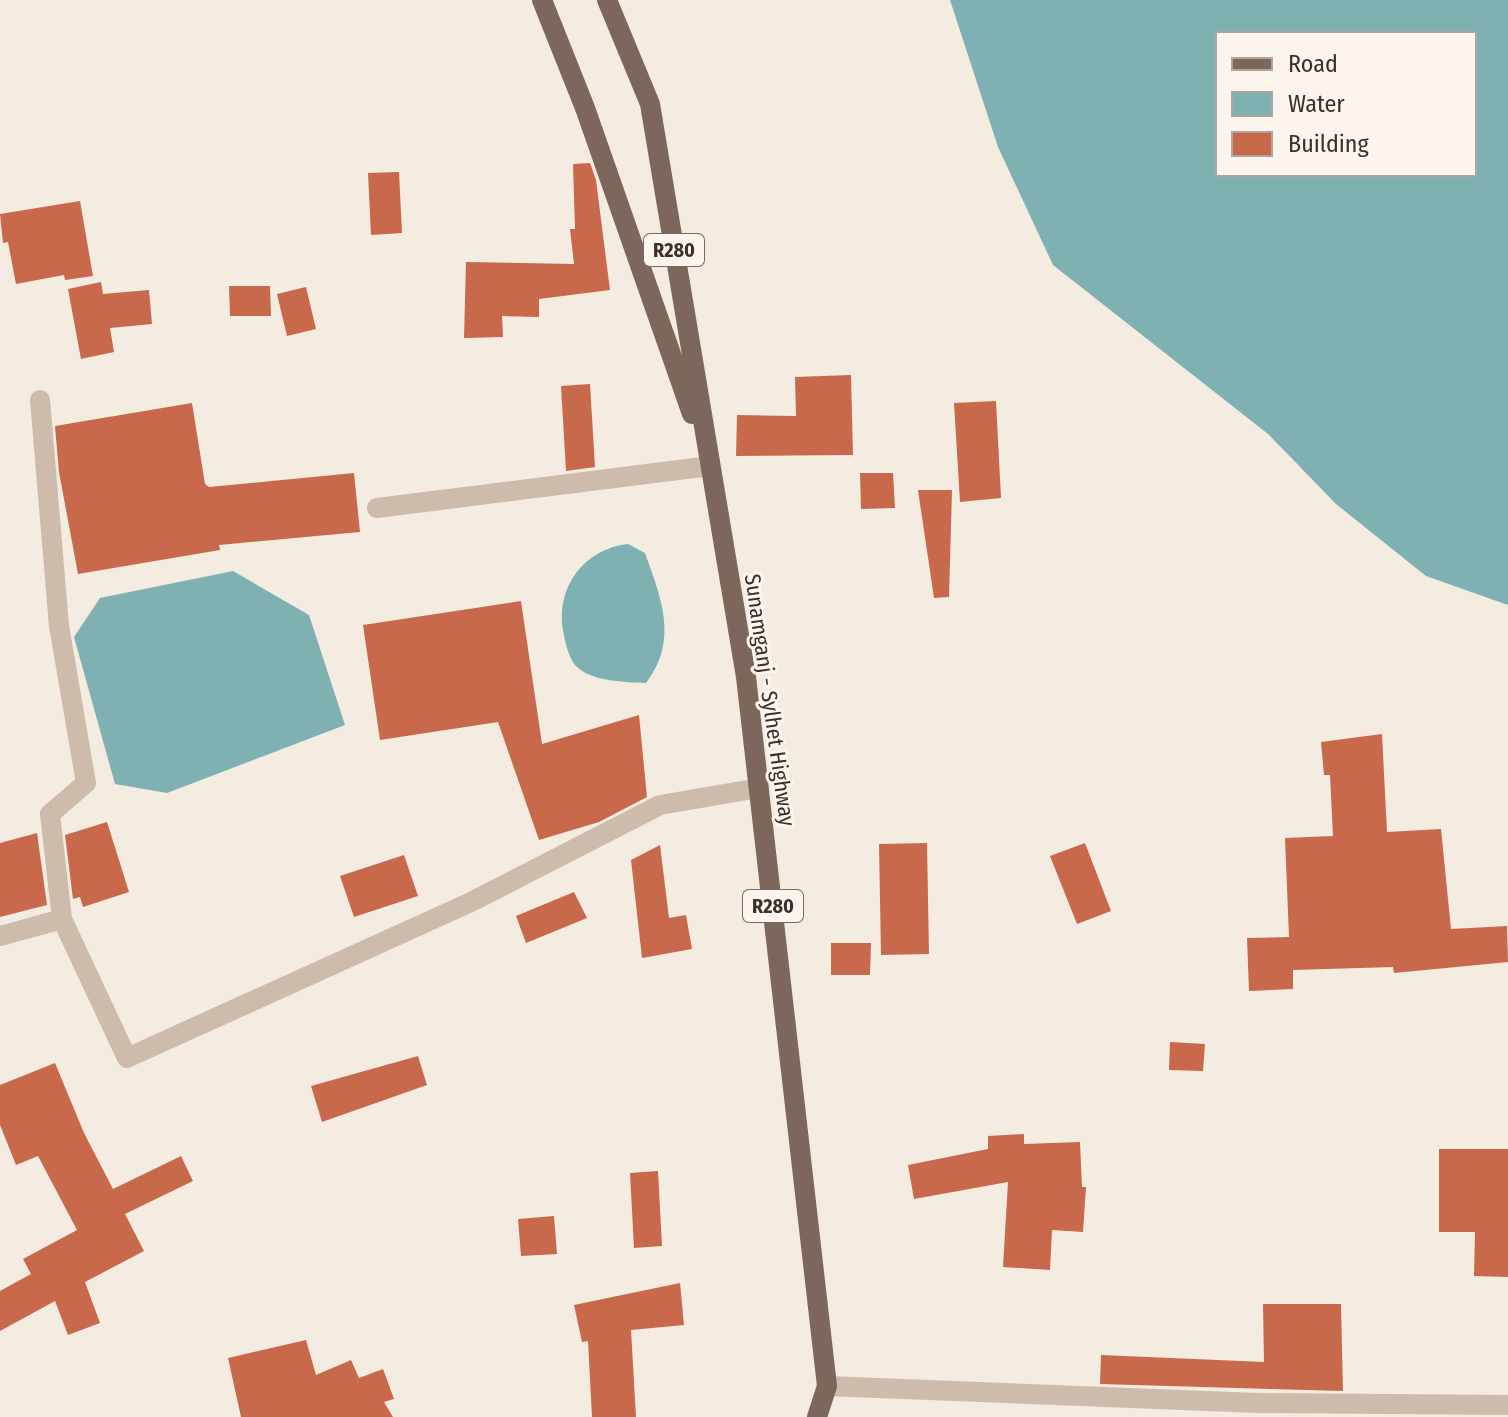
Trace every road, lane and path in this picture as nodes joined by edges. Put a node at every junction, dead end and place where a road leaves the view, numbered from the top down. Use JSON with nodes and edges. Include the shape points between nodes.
{"nodes":[{"id":1,"x":542,"y":0,"type":"edge"},
{"id":2,"x":607,"y":0,"type":"edge"},
{"id":3,"x":40,"y":400,"type":"dead end"},
{"id":4,"x":710,"y":466,"type":"junction"},
{"id":5,"x":377,"y":508,"type":"dead end"},
{"id":6,"x":759,"y":788,"type":"junction"},
{"id":7,"x":62,"y":919,"type":"junction"},
{"id":8,"x":0,"y":936,"type":"edge"},
{"id":9,"x":827,"y":1386,"type":"junction"},
{"id":10,"x":1508,"y":1405,"type":"edge"},
{"id":11,"x":1480,"y":1411,"type":"edge"},
{"id":12,"x":817,"y":1417,"type":"edge"}],
"edges":[{"from":1,"to":4,"type":"main road"},
{"from":2,"to":4,"type":"main road","name":"Sunamganj - Sylhet Highway","number":"R280","via":[[650,104]]},
{"from":3,"to":7,"type":"street","via":[[59,626],[86,783],[50,814]]},
{"from":4,"to":5,"type":"street"},
{"from":4,"to":6,"type":"main road","name":"Sunamganj - Sylhet Highway","number":"R280"},
{"from":6,"to":7,"type":"street","via":[[660,805],[471,902],[127,1058]]},
{"from":6,"to":9,"type":"main road","name":"Sunamganj - Sylhet Highway","number":"R280"},
{"from":7,"to":8,"type":"street"},
{"from":9,"to":11,"type":"street"},
{"from":9,"to":12,"type":"main road","name":"Sunamganj - Sylhet Highway","number":"R280"},
{"from":10,"to":11,"type":"street"}]}
